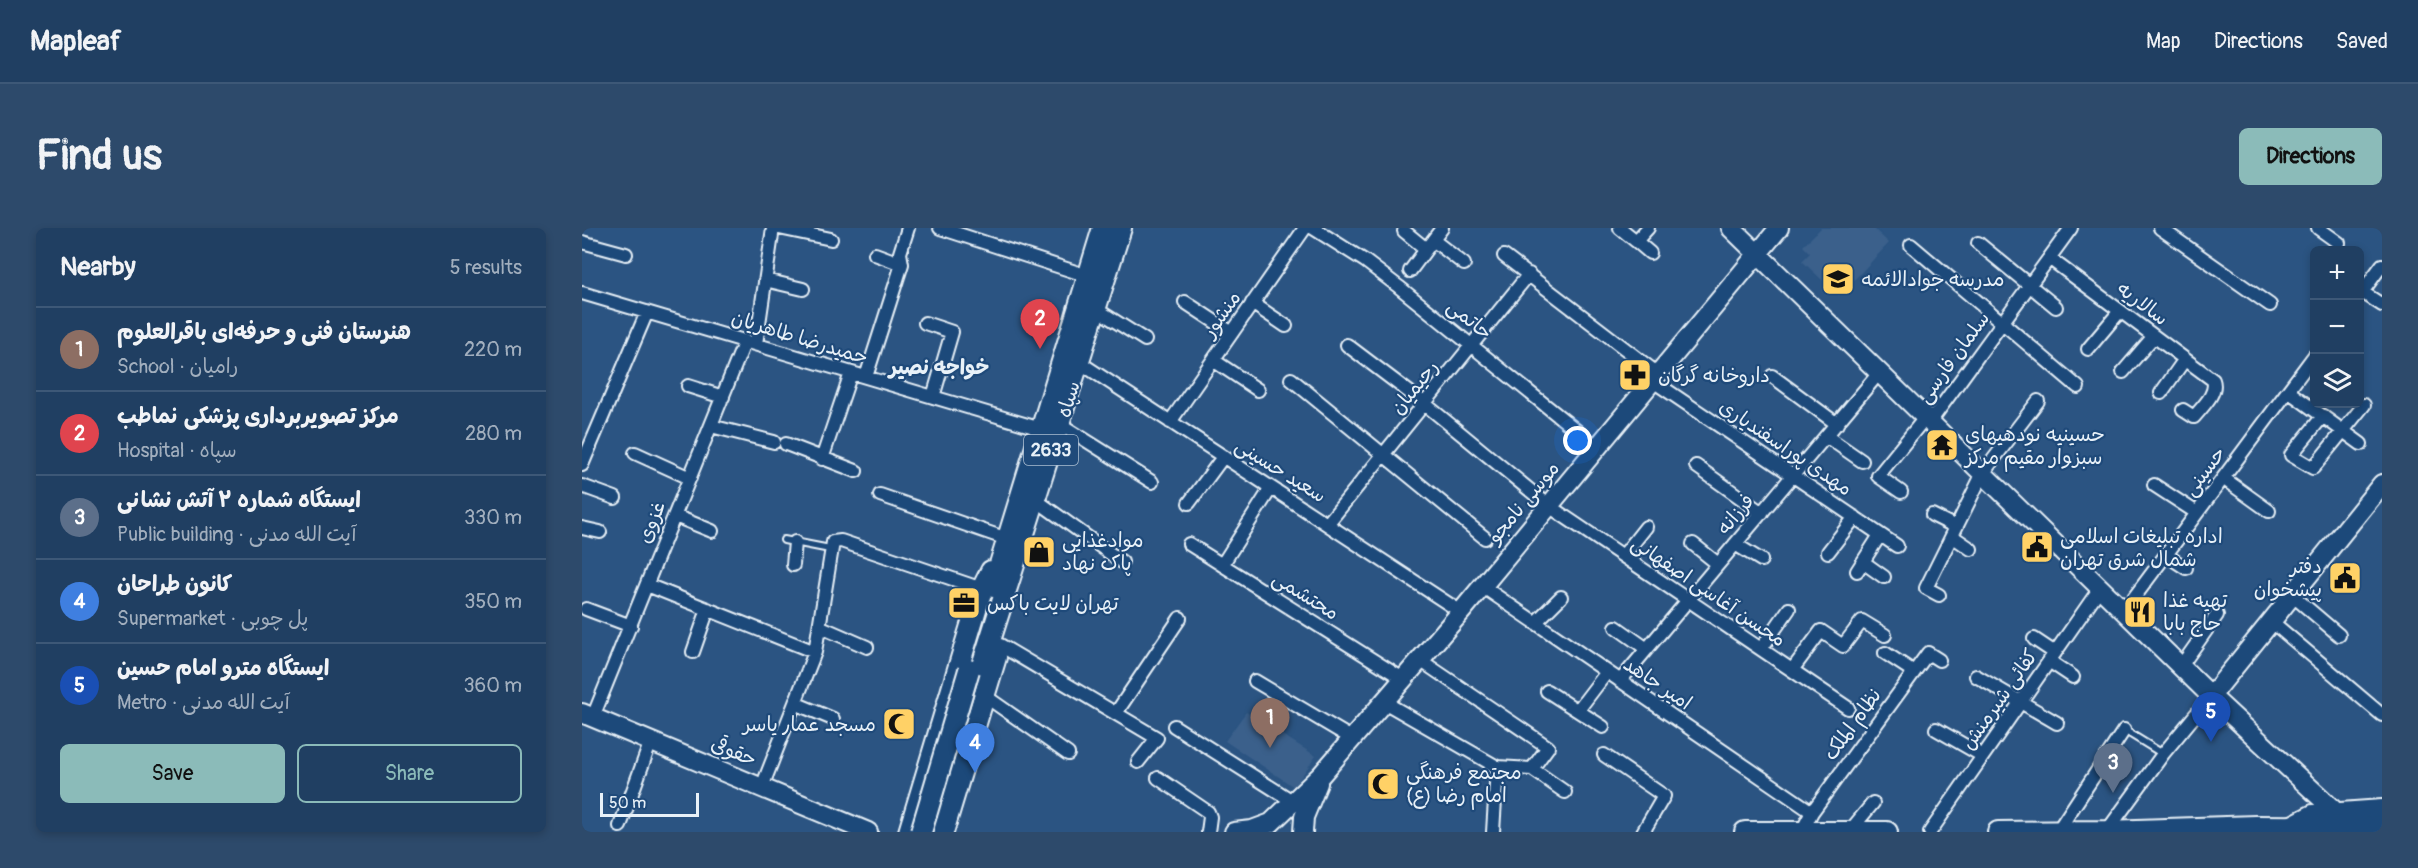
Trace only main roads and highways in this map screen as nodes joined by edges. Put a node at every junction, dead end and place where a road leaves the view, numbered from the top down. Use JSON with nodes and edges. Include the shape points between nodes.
{"nodes":[{"id":1,"x":1104,"y":228,"type":"edge"},
{"id":2,"x":1121,"y":228,"type":"edge"},
{"id":3,"x":1731,"y":228,"type":"edge"},
{"id":4,"x":1779,"y":228,"type":"edge"},
{"id":5,"x":1758,"y":254,"type":"junction"},
{"id":6,"x":1050,"y":427,"type":"junction"},
{"id":7,"x":2382,"y":484,"type":"edge"},
{"id":8,"x":1014,"y":541,"type":"junction"},
{"id":9,"x":974,"y":671,"type":"junction"},
{"id":10,"x":2211,"y":696,"type":"junction"},
{"id":11,"x":587,"y":715,"type":"edge"},
{"id":12,"x":1321,"y":775,"type":"junction"},
{"id":13,"x":920,"y":799,"type":"junction"},
{"id":14,"x":951,"y":807,"type":"junction"},
{"id":15,"x":2382,"y":809,"type":"edge"},
{"id":16,"x":2336,"y":812,"type":"junction"},
{"id":17,"x":2290,"y":826,"type":"junction"},
{"id":18,"x":2382,"y":827,"type":"edge"},
{"id":19,"x":1802,"y":831,"type":"edge"},
{"id":20,"x":2108,"y":831,"type":"edge"},
{"id":21,"x":868,"y":832,"type":"edge"},
{"id":22,"x":909,"y":832,"type":"edge"},
{"id":23,"x":921,"y":832,"type":"edge"},
{"id":24,"x":931,"y":832,"type":"edge"},
{"id":25,"x":943,"y":832,"type":"edge"},
{"id":26,"x":1234,"y":832,"type":"edge"},
{"id":27,"x":1303,"y":832,"type":"edge"},
{"id":28,"x":1745,"y":832,"type":"edge"},
{"id":29,"x":1849,"y":832,"type":"edge"},
{"id":30,"x":1887,"y":832,"type":"edge"},
{"id":31,"x":1998,"y":832,"type":"edge"},
{"id":32,"x":2057,"y":832,"type":"edge"}],
"edges":[{"from":1,"to":6,"type":"main road","name":"سپاه","number":"2633"},
{"from":2,"to":6,"type":"main road","name":"سپاه","number":"2633","via":[[1079,362]]},
{"from":3,"to":5,"type":"main road"},
{"from":4,"to":5,"type":"main road","name":"موسی نامجو"},
{"from":5,"to":10,"type":"main road","via":[[1925,423],[1983,473]]},
{"from":5,"to":12,"type":"main road","name":"موسی نامجو"},
{"from":6,"to":8,"type":"main road","name":"سپاه","number":"2633"},
{"from":6,"to":8,"type":"main road","name":"سپاه","number":"2633","via":[[1036,500]]},
{"from":7,"to":10,"type":"main road"},
{"from":8,"to":9,"type":"main road","name":"سپاه","number":"2633"},
{"from":8,"to":13,"type":"main road","number":"2633","via":[[982,589]]},
{"from":8,"to":14,"type":"main road","number":"2633","via":[[1017,587]]},
{"from":9,"to":23,"type":"main road","number":"2633","bridge":true},
{"from":9,"to":24,"type":"main road","number":"2633"},
{"from":10,"to":16,"type":"main road"},
{"from":11,"to":21,"type":"main road","name":"حقوقی"},
{"from":12,"to":26,"type":"main road","name":"موسی نامجو","via":[[1271,823]]},
{"from":12,"to":27,"type":"main road","name":"موسی نامجو","via":[[1304,817]]},
{"from":13,"to":14,"type":"main road","via":[[921,818],[925,825],[934,828]]},
{"from":13,"to":22,"type":"main road"},
{"from":14,"to":25,"type":"main road","number":"2633"},
{"from":15,"to":16,"type":"main road"},
{"from":16,"to":17,"type":"main road","via":[[2313,814]]},
{"from":17,"to":18,"type":"main road"},
{"from":17,"to":20,"type":"main road"},
{"from":19,"to":28,"type":"main road"},
{"from":19,"to":29,"type":"main road"},
{"from":20,"to":32,"type":"main road"},
{"from":29,"to":30,"type":"main road"},
{"from":31,"to":32,"type":"main road"}]}
